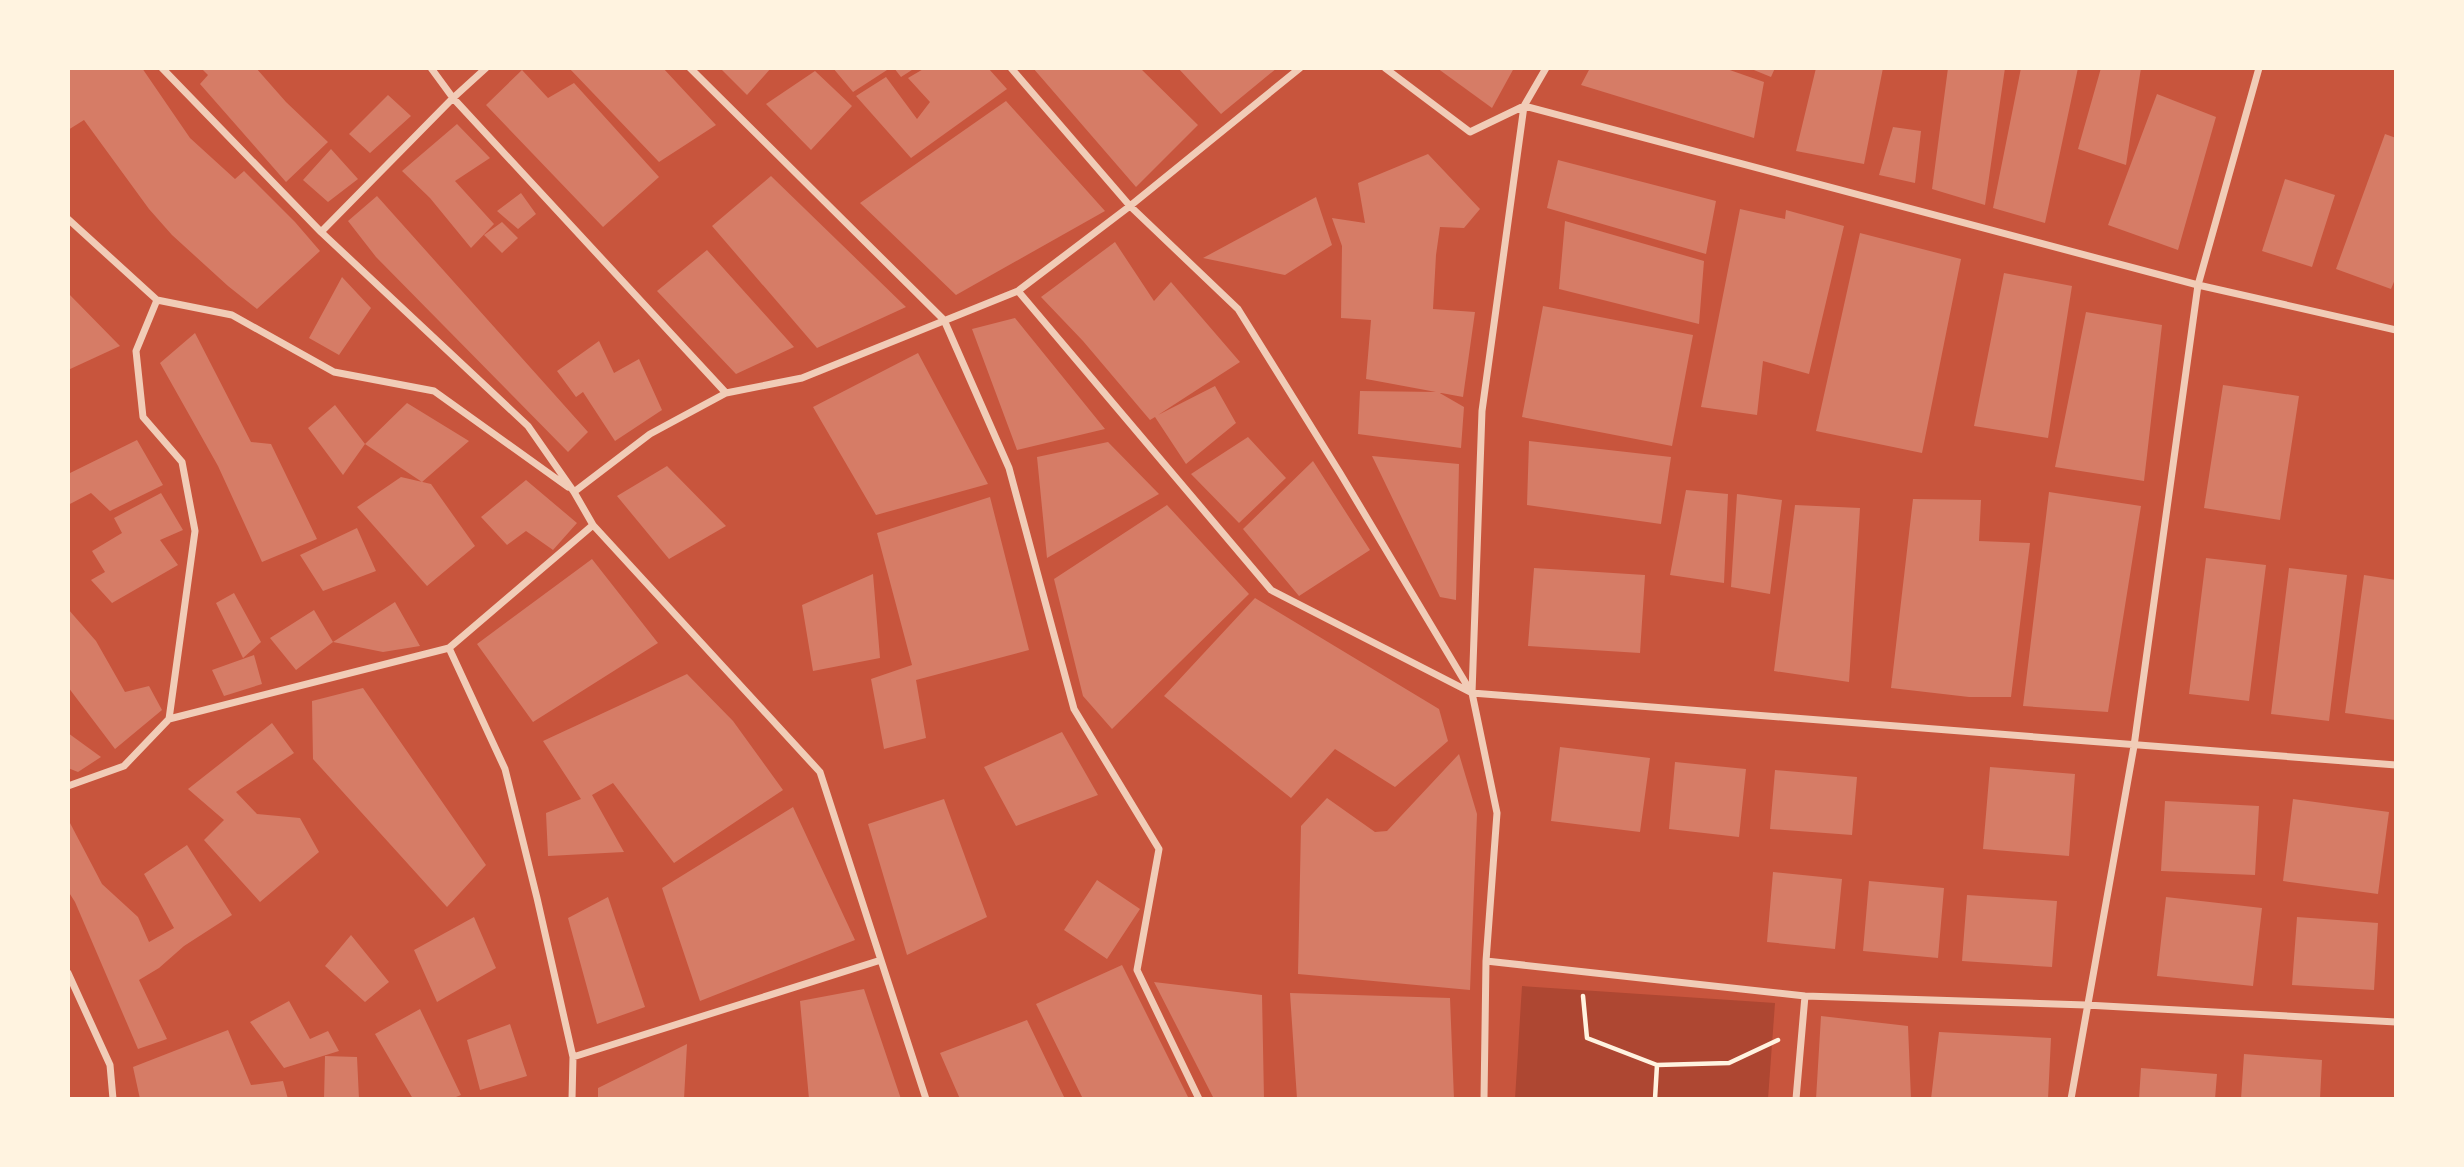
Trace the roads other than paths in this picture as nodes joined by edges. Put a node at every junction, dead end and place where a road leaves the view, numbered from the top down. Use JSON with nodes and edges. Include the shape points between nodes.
{"nodes":[{"id":1,"x":162,"y":68,"type":"edge"},
{"id":2,"x":431,"y":68,"type":"edge"},
{"id":3,"x":486,"y":68,"type":"edge"},
{"id":4,"x":690,"y":68,"type":"edge"},
{"id":5,"x":1012,"y":68,"type":"edge"},
{"id":6,"x":1300,"y":68,"type":"edge"},
{"id":7,"x":1385,"y":68,"type":"edge"},
{"id":8,"x":1546,"y":68,"type":"edge"},
{"id":9,"x":2259,"y":68,"type":"edge"},
{"id":10,"x":453,"y":98,"type":"junction"},
{"id":11,"x":1524,"y":106,"type":"junction"},
{"id":12,"x":1130,"y":206,"type":"junction"},
{"id":13,"x":68,"y":219,"type":"edge"},
{"id":14,"x":321,"y":232,"type":"junction"},
{"id":15,"x":2198,"y":285,"type":"junction"},
{"id":16,"x":1018,"y":291,"type":"junction"},
{"id":17,"x":157,"y":300,"type":"junction"},
{"id":18,"x":944,"y":320,"type":"junction"},
{"id":19,"x":2396,"y":330,"type":"edge"},
{"id":20,"x":726,"y":393,"type":"junction"},
{"id":21,"x":574,"y":492,"type":"junction"},
{"id":22,"x":593,"y":525,"type":"junction"},
{"id":23,"x":449,"y":648,"type":"junction"},
{"id":24,"x":1472,"y":693,"type":"junction"},
{"id":25,"x":169,"y":719,"type":"junction"},
{"id":26,"x":2134,"y":746,"type":"junction"},
{"id":27,"x":2396,"y":765,"type":"edge"},
{"id":28,"x":68,"y":786,"type":"edge"},
{"id":29,"x":881,"y":960,"type":"junction"},
{"id":30,"x":1486,"y":961,"type":"junction"},
{"id":31,"x":68,"y":973,"type":"edge"},
{"id":32,"x":1805,"y":996,"type":"junction"},
{"id":33,"x":2086,"y":1005,"type":"junction"},
{"id":34,"x":2396,"y":1022,"type":"edge"},
{"id":35,"x":573,"y":1057,"type":"junction"},
{"id":36,"x":113,"y":1099,"type":"edge"},
{"id":37,"x":572,"y":1099,"type":"edge"},
{"id":38,"x":926,"y":1099,"type":"edge"},
{"id":39,"x":1199,"y":1099,"type":"edge"},
{"id":40,"x":1484,"y":1099,"type":"edge"},
{"id":41,"x":1796,"y":1099,"type":"edge"},
{"id":42,"x":2071,"y":1099,"type":"edge"}],
"edges":[{"from":1,"to":14,"type":"street"},
{"from":2,"to":10,"type":"street"},
{"from":3,"to":10,"type":"street"},
{"from":4,"to":18,"type":"street"},
{"from":5,"to":12,"type":"street"},
{"from":6,"to":12,"type":"street"},
{"from":7,"to":11,"type":"street","via":[[1470,132]]},
{"from":8,"to":11,"type":"street"},
{"from":9,"to":15,"type":"street"},
{"from":10,"to":14,"type":"street"},
{"from":10,"to":20,"type":"street"},
{"from":11,"to":15,"type":"street"},
{"from":11,"to":24,"type":"street","via":[[1482,411]]},
{"from":12,"to":16,"type":"street"},
{"from":12,"to":24,"type":"street","via":[[1238,309]]},
{"from":13,"to":17,"type":"street"},
{"from":14,"to":21,"type":"street","via":[[528,426]]},
{"from":15,"to":19,"type":"street"},
{"from":15,"to":26,"type":"street"},
{"from":16,"to":18,"type":"street"},
{"from":16,"to":24,"type":"street","via":[[1271,590]]},
{"from":17,"to":21,"type":"street","via":[[232,315],[334,372],[434,391]]},
{"from":17,"to":25,"type":"street","via":[[136,351],[143,417],[182,462],[195,531]]},
{"from":18,"to":20,"type":"street","via":[[802,378]]},
{"from":18,"to":39,"type":"street","via":[[1009,468],[1074,709],[1158,849],[1137,970]]},
{"from":20,"to":21,"type":"street","via":[[650,434]]},
{"from":21,"to":22,"type":"street"},
{"from":22,"to":23,"type":"street"},
{"from":22,"to":29,"type":"street","via":[[820,772]]},
{"from":23,"to":25,"type":"street"},
{"from":23,"to":35,"type":"street","via":[[505,769]]},
{"from":24,"to":26,"type":"street"},
{"from":24,"to":30,"type":"street","via":[[1497,813]]},
{"from":25,"to":28,"type":"street","via":[[124,766]]},
{"from":26,"to":27,"type":"street"},
{"from":26,"to":33,"type":"street"},
{"from":29,"to":35,"type":"street"},
{"from":29,"to":38,"type":"street"},
{"from":30,"to":32,"type":"street"},
{"from":30,"to":40,"type":"street"},
{"from":31,"to":36,"type":"street","via":[[110,1065]]},
{"from":32,"to":33,"type":"street"},
{"from":32,"to":41,"type":"street"},
{"from":33,"to":34,"type":"street"},
{"from":33,"to":42,"type":"street"},
{"from":35,"to":37,"type":"street"}]}
